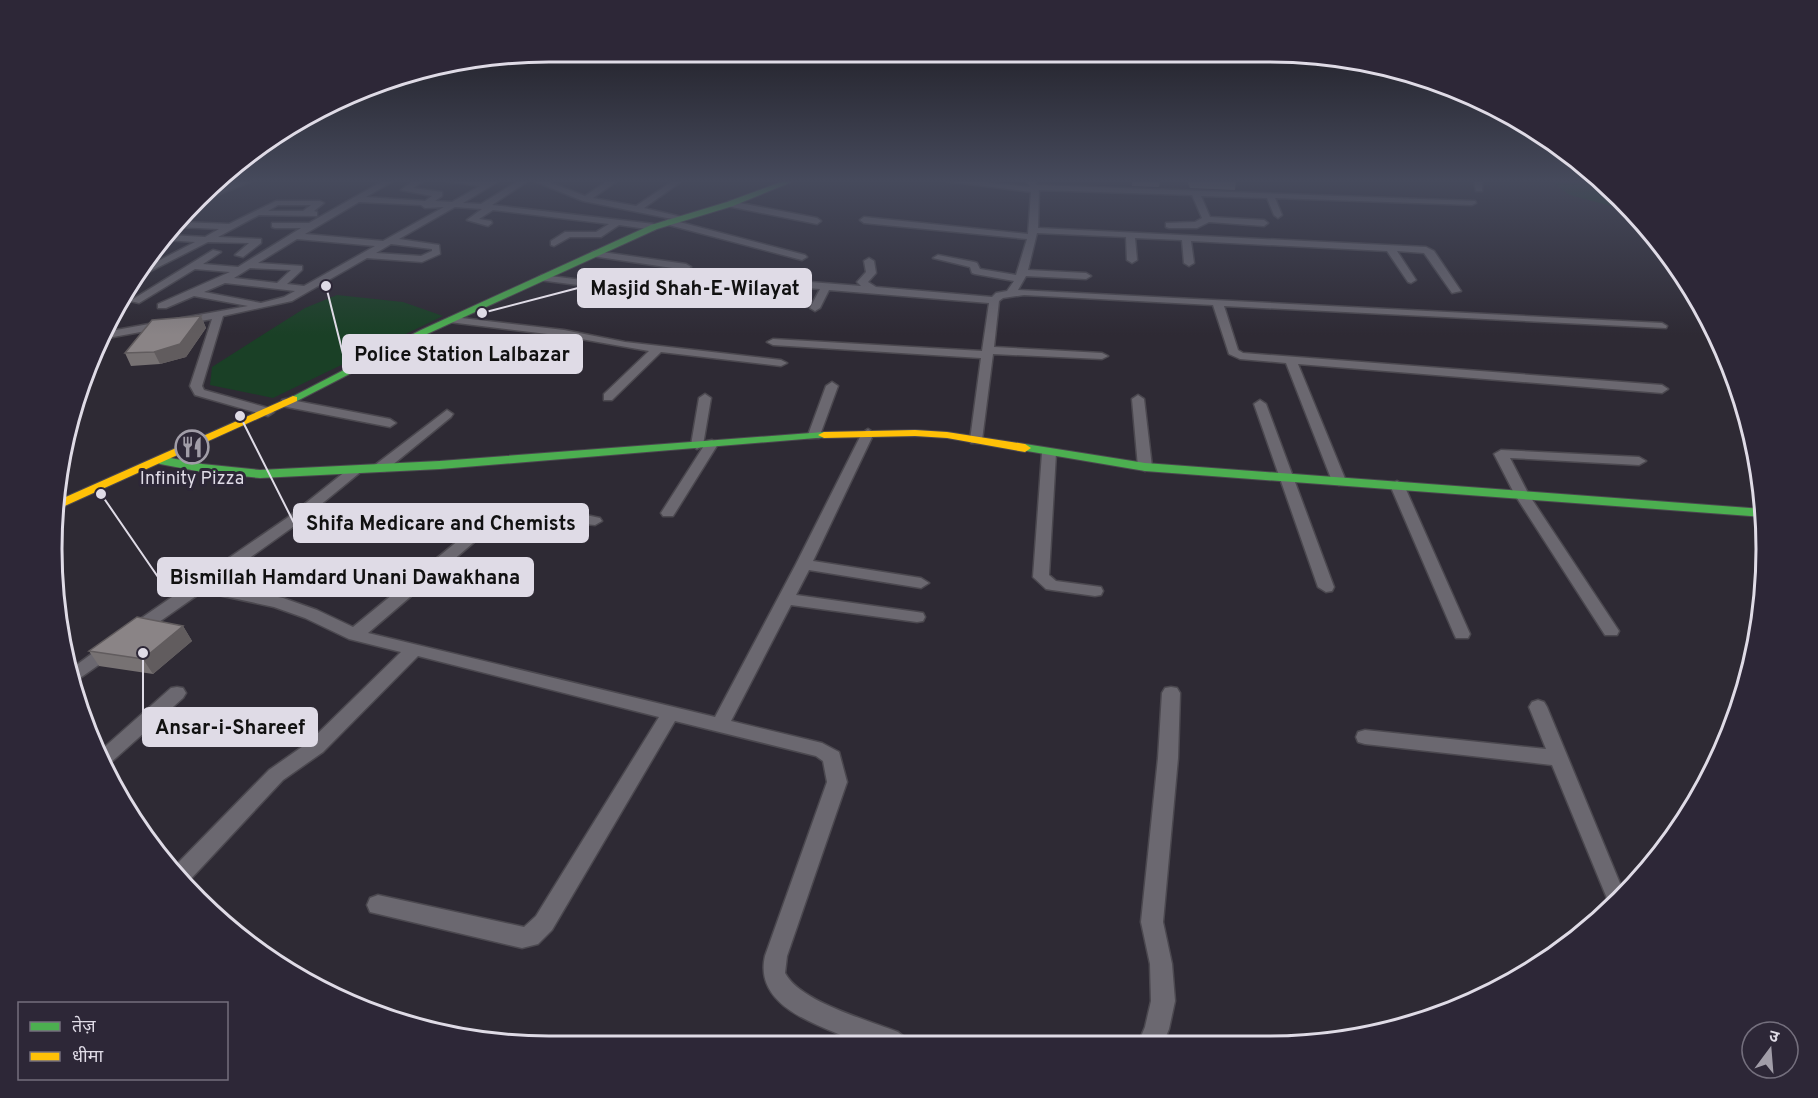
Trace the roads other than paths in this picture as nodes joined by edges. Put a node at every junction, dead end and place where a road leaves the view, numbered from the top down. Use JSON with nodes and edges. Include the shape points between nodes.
{"nodes":[{"id":1,"x":223,"y":232,"type":"edge"},
{"id":2,"x":303,"y":232,"type":"edge"},
{"id":3,"x":408,"y":232,"type":"edge"},
{"id":4,"x":602,"y":232,"type":"edge"},
{"id":5,"x":643,"y":232,"type":"edge"},
{"id":6,"x":717,"y":232,"type":"edge"},
{"id":7,"x":1003,"y":232,"type":"edge"},
{"id":8,"x":1032,"y":233,"type":"junction"},
{"id":9,"x":1130,"y":234,"type":"junction"},
{"id":10,"x":175,"y":236,"type":"edge"},
{"id":11,"x":297,"y":236,"type":"junction"},
{"id":12,"x":1186,"y":237,"type":"junction"},
{"id":13,"x":212,"y":238,"type":"junction"},
{"id":14,"x":389,"y":243,"type":"junction"},
{"id":15,"x":554,"y":243,"type":"dead end"},
{"id":16,"x":1390,"y":248,"type":"junction"},
{"id":17,"x":188,"y":250,"type":"junction"},
{"id":18,"x":228,"y":254,"type":"junction"},
{"id":19,"x":595,"y":254,"type":"junction"},
{"id":20,"x":368,"y":255,"type":"junction"},
{"id":21,"x":260,"y":256,"type":"junction"},
{"id":22,"x":801,"y":257,"type":"dead end"},
{"id":23,"x":938,"y":258,"type":"dead end"},
{"id":24,"x":1132,"y":260,"type":"dead end"},
{"id":25,"x":869,"y":261,"type":"dead end"},
{"id":26,"x":1189,"y":263,"type":"dead end"},
{"id":27,"x":194,"y":266,"type":"junction"},
{"id":28,"x":154,"y":267,"type":"joint"},
{"id":29,"x":243,"y":267,"type":"junction"},
{"id":30,"x":686,"y":267,"type":"dead end"},
{"id":31,"x":150,"y":269,"type":"edge"},
{"id":32,"x":1022,"y":276,"type":"junction"},
{"id":33,"x":1086,"y":276,"type":"dead end"},
{"id":34,"x":542,"y":278,"type":"junction"},
{"id":35,"x":224,"y":280,"type":"junction"},
{"id":36,"x":1411,"y":280,"type":"dead end"},
{"id":37,"x":142,"y":281,"type":"edge"},
{"id":38,"x":772,"y":282,"type":"dead end"},
{"id":39,"x":163,"y":283,"type":"junction"},
{"id":40,"x":279,"y":286,"type":"junction"},
{"id":41,"x":826,"y":286,"type":"junction"},
{"id":42,"x":308,"y":289,"type":"junction"},
{"id":43,"x":873,"y":290,"type":"junction"},
{"id":44,"x":1456,"y":291,"type":"dead end"},
{"id":45,"x":656,"y":292,"type":"dead end"},
{"id":46,"x":192,"y":293,"type":"junction"},
{"id":47,"x":1011,"y":293,"type":"junction"},
{"id":48,"x":130,"y":300,"type":"edge"},
{"id":49,"x":135,"y":300,"type":"junction"},
{"id":50,"x":994,"y":300,"type":"junction"},
{"id":51,"x":1218,"y":304,"type":"junction"},
{"id":52,"x":267,"y":305,"type":"junction"},
{"id":53,"x":162,"y":306,"type":"junction"},
{"id":54,"x":815,"y":308,"type":"dead end"},
{"id":55,"x":218,"y":315,"type":"junction"},
{"id":56,"x":453,"y":320,"type":"junction"},
{"id":57,"x":165,"y":324,"type":"junction"},
{"id":58,"x":1662,"y":326,"type":"dead end"},
{"id":59,"x":111,"y":335,"type":"edge"},
{"id":60,"x":772,"y":342,"type":"dead end"},
{"id":61,"x":658,"y":349,"type":"junction"},
{"id":62,"x":987,"y":352,"type":"junction"},
{"id":63,"x":1102,"y":356,"type":"dead end"},
{"id":64,"x":1291,"y":361,"type":"junction"},
{"id":65,"x":781,"y":363,"type":"dead end"},
{"id":66,"x":832,"y":386,"type":"dead end"},
{"id":67,"x":1662,"y":388,"type":"dead end"},
{"id":68,"x":608,"y":397,"type":"dead end"},
{"id":69,"x":705,"y":398,"type":"dead end"},
{"id":70,"x":1138,"y":399,"type":"dead end"},
{"id":71,"x":286,"y":403,"type":"junction"},
{"id":72,"x":1260,"y":404,"type":"dead end"},
{"id":73,"x":268,"y":412,"type":"junction"},
{"id":74,"x":447,"y":414,"type":"dead end"},
{"id":75,"x":390,"y":423,"type":"dead end"},
{"id":76,"x":868,"y":433,"type":"junction"},
{"id":77,"x":814,"y":435,"type":"junction"},
{"id":78,"x":976,"y":440,"type":"junction"},
{"id":79,"x":712,"y":444,"type":"junction"},
{"id":80,"x":697,"y":445,"type":"junction"},
{"id":81,"x":1049,"y":453,"type":"junction"},
{"id":82,"x":160,"y":460,"type":"junction"},
{"id":83,"x":1639,"y":461,"type":"dead end"},
{"id":84,"x":1145,"y":466,"type":"junction"},
{"id":85,"x":380,"y":468,"type":"junction"},
{"id":86,"x":356,"y":470,"type":"junction"},
{"id":87,"x":1287,"y":477,"type":"junction"},
{"id":88,"x":1339,"y":481,"type":"junction"},
{"id":89,"x":1396,"y":485,"type":"junction"},
{"id":90,"x":1522,"y":495,"type":"junction"},
{"id":91,"x":64,"y":502,"type":"edge"},
{"id":92,"x":1755,"y":512,"type":"edge"},
{"id":93,"x":668,"y":513,"type":"dead end"},
{"id":94,"x":595,"y":521,"type":"dead end"},
{"id":95,"x":804,"y":564,"type":"junction"},
{"id":96,"x":921,"y":583,"type":"dead end"},
{"id":97,"x":1326,"y":587,"type":"dead end"},
{"id":98,"x":194,"y":589,"type":"junction"},
{"id":99,"x":1095,"y":591,"type":"dead end"},
{"id":100,"x":785,"y":599,"type":"junction"},
{"id":101,"x":917,"y":617,"type":"dead end"},
{"id":102,"x":1611,"y":631,"type":"dead end"},
{"id":103,"x":1462,"y":634,"type":"dead end"},
{"id":104,"x":355,"y":635,"type":"junction"},
{"id":105,"x":415,"y":649,"type":"junction"},
{"id":106,"x":78,"y":673,"type":"edge"},
{"id":107,"x":177,"y":693,"type":"dead end"},
{"id":108,"x":1171,"y":693,"type":"dead end"},
{"id":109,"x":1538,"y":706,"type":"dead end"},
{"id":110,"x":670,"y":714,"type":"junction"},
{"id":111,"x":720,"y":726,"type":"junction"},
{"id":112,"x":1365,"y":737,"type":"dead end"},
{"id":113,"x":108,"y":756,"type":"edge"},
{"id":114,"x":1558,"y":758,"type":"junction"},
{"id":115,"x":183,"y":871,"type":"edge"},
{"id":116,"x":1614,"y":894,"type":"edge"},
{"id":117,"x":378,"y":904,"type":"dead end"},
{"id":118,"x":875,"y":1036,"type":"edge"},
{"id":119,"x":1154,"y":1036,"type":"edge"}],
"edges":[{"from":1,"to":13,"type":"street"},
{"from":2,"to":11,"type":"street"},
{"from":3,"to":14,"type":"street"},
{"from":4,"to":15,"type":"street","via":[[568,234]]},
{"from":5,"to":19,"type":"street"},
{"from":6,"to":22,"type":"street"},
{"from":7,"to":8,"type":"street"},
{"from":8,"to":9,"type":"street"},
{"from":8,"to":32,"type":"street"},
{"from":9,"to":12,"type":"street"},
{"from":9,"to":24,"type":"street"},
{"from":10,"to":13,"type":"street"},
{"from":11,"to":14,"type":"street"},
{"from":11,"to":21,"type":"street"},
{"from":12,"to":16,"type":"street"},
{"from":12,"to":26,"type":"street"},
{"from":13,"to":17,"type":"street"},
{"from":13,"to":18,"type":"street","via":[[258,241]]},
{"from":14,"to":20,"type":"street"},
{"from":14,"to":20,"type":"street","via":[[433,246],[437,252],[422,259]]},
{"from":16,"to":36,"type":"street"},
{"from":16,"to":44,"type":"street","via":[[1428,251]]},
{"from":17,"to":18,"type":"street"},
{"from":17,"to":28,"type":"street"},
{"from":18,"to":21,"type":"street"},
{"from":18,"to":27,"type":"street"},
{"from":19,"to":30,"type":"street"},
{"from":19,"to":34,"type":"street"},
{"from":20,"to":42,"type":"street"},
{"from":21,"to":29,"type":"street"},
{"from":23,"to":32,"type":"street","via":[[972,264],[978,272]]},
{"from":25,"to":43,"type":"street","via":[[871,273],[862,282]]},
{"from":27,"to":29,"type":"street"},
{"from":27,"to":39,"type":"street"},
{"from":28,"to":31,"type":"street"},
{"from":29,"to":35,"type":"street"},
{"from":29,"to":40,"type":"street","via":[[300,268]]},
{"from":32,"to":33,"type":"street"},
{"from":32,"to":47,"type":"street"},
{"from":34,"to":45,"type":"street"},
{"from":34,"to":56,"type":"street"},
{"from":35,"to":40,"type":"street"},
{"from":35,"to":46,"type":"street"},
{"from":37,"to":39,"type":"street"},
{"from":38,"to":41,"type":"street"},
{"from":39,"to":49,"type":"street"},
{"from":40,"to":42,"type":"street"},
{"from":41,"to":43,"type":"street"},
{"from":41,"to":54,"type":"street"},
{"from":42,"to":52,"type":"street"},
{"from":43,"to":50,"type":"street"},
{"from":46,"to":52,"type":"street"},
{"from":46,"to":53,"type":"street"},
{"from":47,"to":50,"type":"street"},
{"from":47,"to":51,"type":"street"},
{"from":48,"to":49,"type":"street"},
{"from":49,"to":53,"type":"street"},
{"from":50,"to":62,"type":"street"},
{"from":51,"to":58,"type":"street"},
{"from":51,"to":64,"type":"street","via":[[1236,355]]},
{"from":52,"to":55,"type":"street"},
{"from":53,"to":57,"type":"street"},
{"from":55,"to":57,"type":"street"},
{"from":55,"to":73,"type":"street","via":[[196,386],[199,392]]},
{"from":56,"to":61,"type":"street"},
{"from":56,"to":71,"type":"street"},
{"from":57,"to":59,"type":"street"},
{"from":60,"to":62,"type":"street"},
{"from":61,"to":65,"type":"street"},
{"from":61,"to":68,"type":"street"},
{"from":62,"to":63,"type":"street"},
{"from":62,"to":78,"type":"street"},
{"from":64,"to":67,"type":"street"},
{"from":64,"to":88,"type":"street"},
{"from":66,"to":77,"type":"street"},
{"from":69,"to":80,"type":"street"},
{"from":70,"to":84,"type":"street"},
{"from":71,"to":73,"type":"street"},
{"from":71,"to":75,"type":"street"},
{"from":72,"to":87,"type":"street"},
{"from":73,"to":82,"type":"street"},
{"from":74,"to":85,"type":"street"},
{"from":76,"to":77,"type":"street"},
{"from":76,"to":78,"type":"street","via":[[915,433]]},
{"from":76,"to":95,"type":"street"},
{"from":77,"to":79,"type":"street"},
{"from":78,"to":81,"type":"street"},
{"from":79,"to":80,"type":"street"},
{"from":79,"to":93,"type":"street"},
{"from":80,"to":85,"type":"street"},
{"from":81,"to":84,"type":"street"},
{"from":81,"to":99,"type":"street","via":[[1041,578],[1052,585]]},
{"from":82,"to":86,"type":"street","via":[[260,474]]},
{"from":82,"to":91,"type":"street"},
{"from":83,"to":90,"type":"street","via":[[1501,454]]},
{"from":84,"to":87,"type":"street"},
{"from":85,"to":86,"type":"street"},
{"from":86,"to":98,"type":"street","via":[[292,521]]},
{"from":87,"to":88,"type":"street"},
{"from":87,"to":97,"type":"street"},
{"from":88,"to":89,"type":"street"},
{"from":89,"to":90,"type":"street"},
{"from":89,"to":103,"type":"street"},
{"from":90,"to":92,"type":"street"},
{"from":90,"to":102,"type":"street"},
{"from":94,"to":104,"type":"street","via":[[529,516],[493,523]]},
{"from":95,"to":96,"type":"street"},
{"from":95,"to":100,"type":"street"},
{"from":98,"to":104,"type":"street","via":[[209,588],[286,605]]},
{"from":98,"to":106,"type":"street"},
{"from":100,"to":101,"type":"street"},
{"from":100,"to":111,"type":"street"},
{"from":104,"to":105,"type":"street"},
{"from":105,"to":110,"type":"street"},
{"from":105,"to":115,"type":"street","via":[[316,747],[276,775]]},
{"from":107,"to":113,"type":"street"},
{"from":108,"to":119,"type":"street","via":[[1152,922],[1161,964],[1163,1001]]},
{"from":109,"to":114,"type":"street"},
{"from":110,"to":111,"type":"street"},
{"from":110,"to":117,"type":"street","via":[[544,923],[530,937]]},
{"from":111,"to":118,"type":"street","via":[[822,750],[832,757],[837,782],[776,956],[773,975],[781,988],[800,1003],[828,1019]]},
{"from":112,"to":114,"type":"street"},
{"from":114,"to":116,"type":"street"}]}
